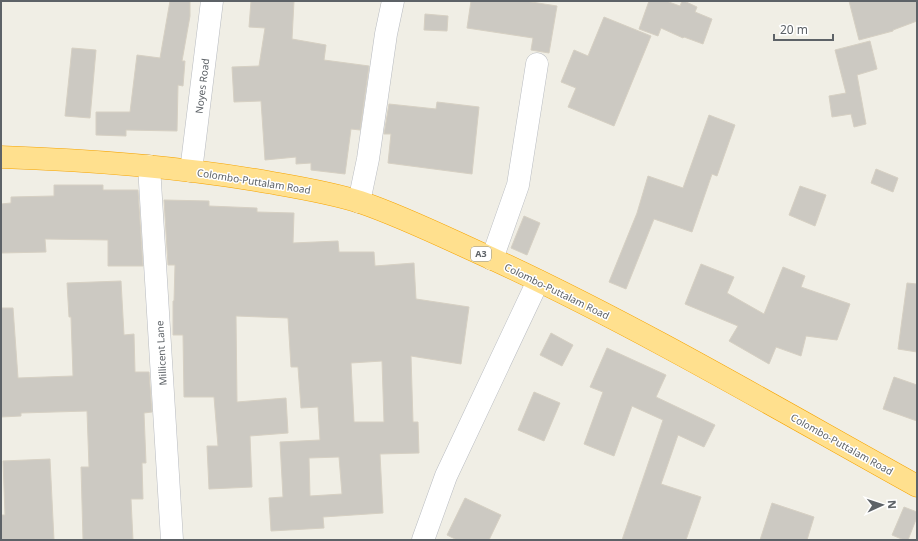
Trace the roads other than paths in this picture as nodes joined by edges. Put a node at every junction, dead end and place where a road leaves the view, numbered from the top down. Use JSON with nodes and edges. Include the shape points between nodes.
{"nodes":[{"id":1,"x":212,"y":1,"type":"edge"},
{"id":2,"x":393,"y":1,"type":"edge"},
{"id":3,"x":537,"y":64,"type":"dead end"},
{"id":4,"x":1,"y":157,"type":"edge"},
{"id":5,"x":149,"y":166,"type":"junction"},
{"id":6,"x":191,"y":171,"type":"junction"},
{"id":7,"x":359,"y":202,"type":"junction"},
{"id":8,"x":492,"y":259,"type":"junction"},
{"id":9,"x":538,"y":280,"type":"junction"},
{"id":10,"x":917,"y":486,"type":"edge"},
{"id":11,"x":172,"y":540,"type":"edge"},
{"id":12,"x":423,"y":540,"type":"edge"}],
"edges":[{"from":1,"to":6,"type":"street","name":"Noyes Road"},
{"from":2,"to":7,"type":"street"},
{"from":3,"to":8,"type":"street","via":[[518,185]]},
{"from":4,"to":5,"type":"highway","name":"Colombo-Puttalam Road","number":"A3"},
{"from":5,"to":6,"type":"highway","name":"Colombo-Puttalam Road","number":"A3"},
{"from":5,"to":11,"type":"street","name":"Millicent Lane"},
{"from":6,"to":7,"type":"highway","name":"Colombo-Puttalam Road","number":"A3","via":[[317,191]]},
{"from":7,"to":8,"type":"highway","name":"Colombo-Puttalam Road","number":"A3"},
{"from":8,"to":9,"type":"highway","name":"Colombo-Puttalam Road","number":"A3"},
{"from":9,"to":10,"type":"highway","name":"Colombo-Puttalam Road","number":"A3","via":[[631,327]]},
{"from":9,"to":12,"type":"street","via":[[446,476]]}]}
